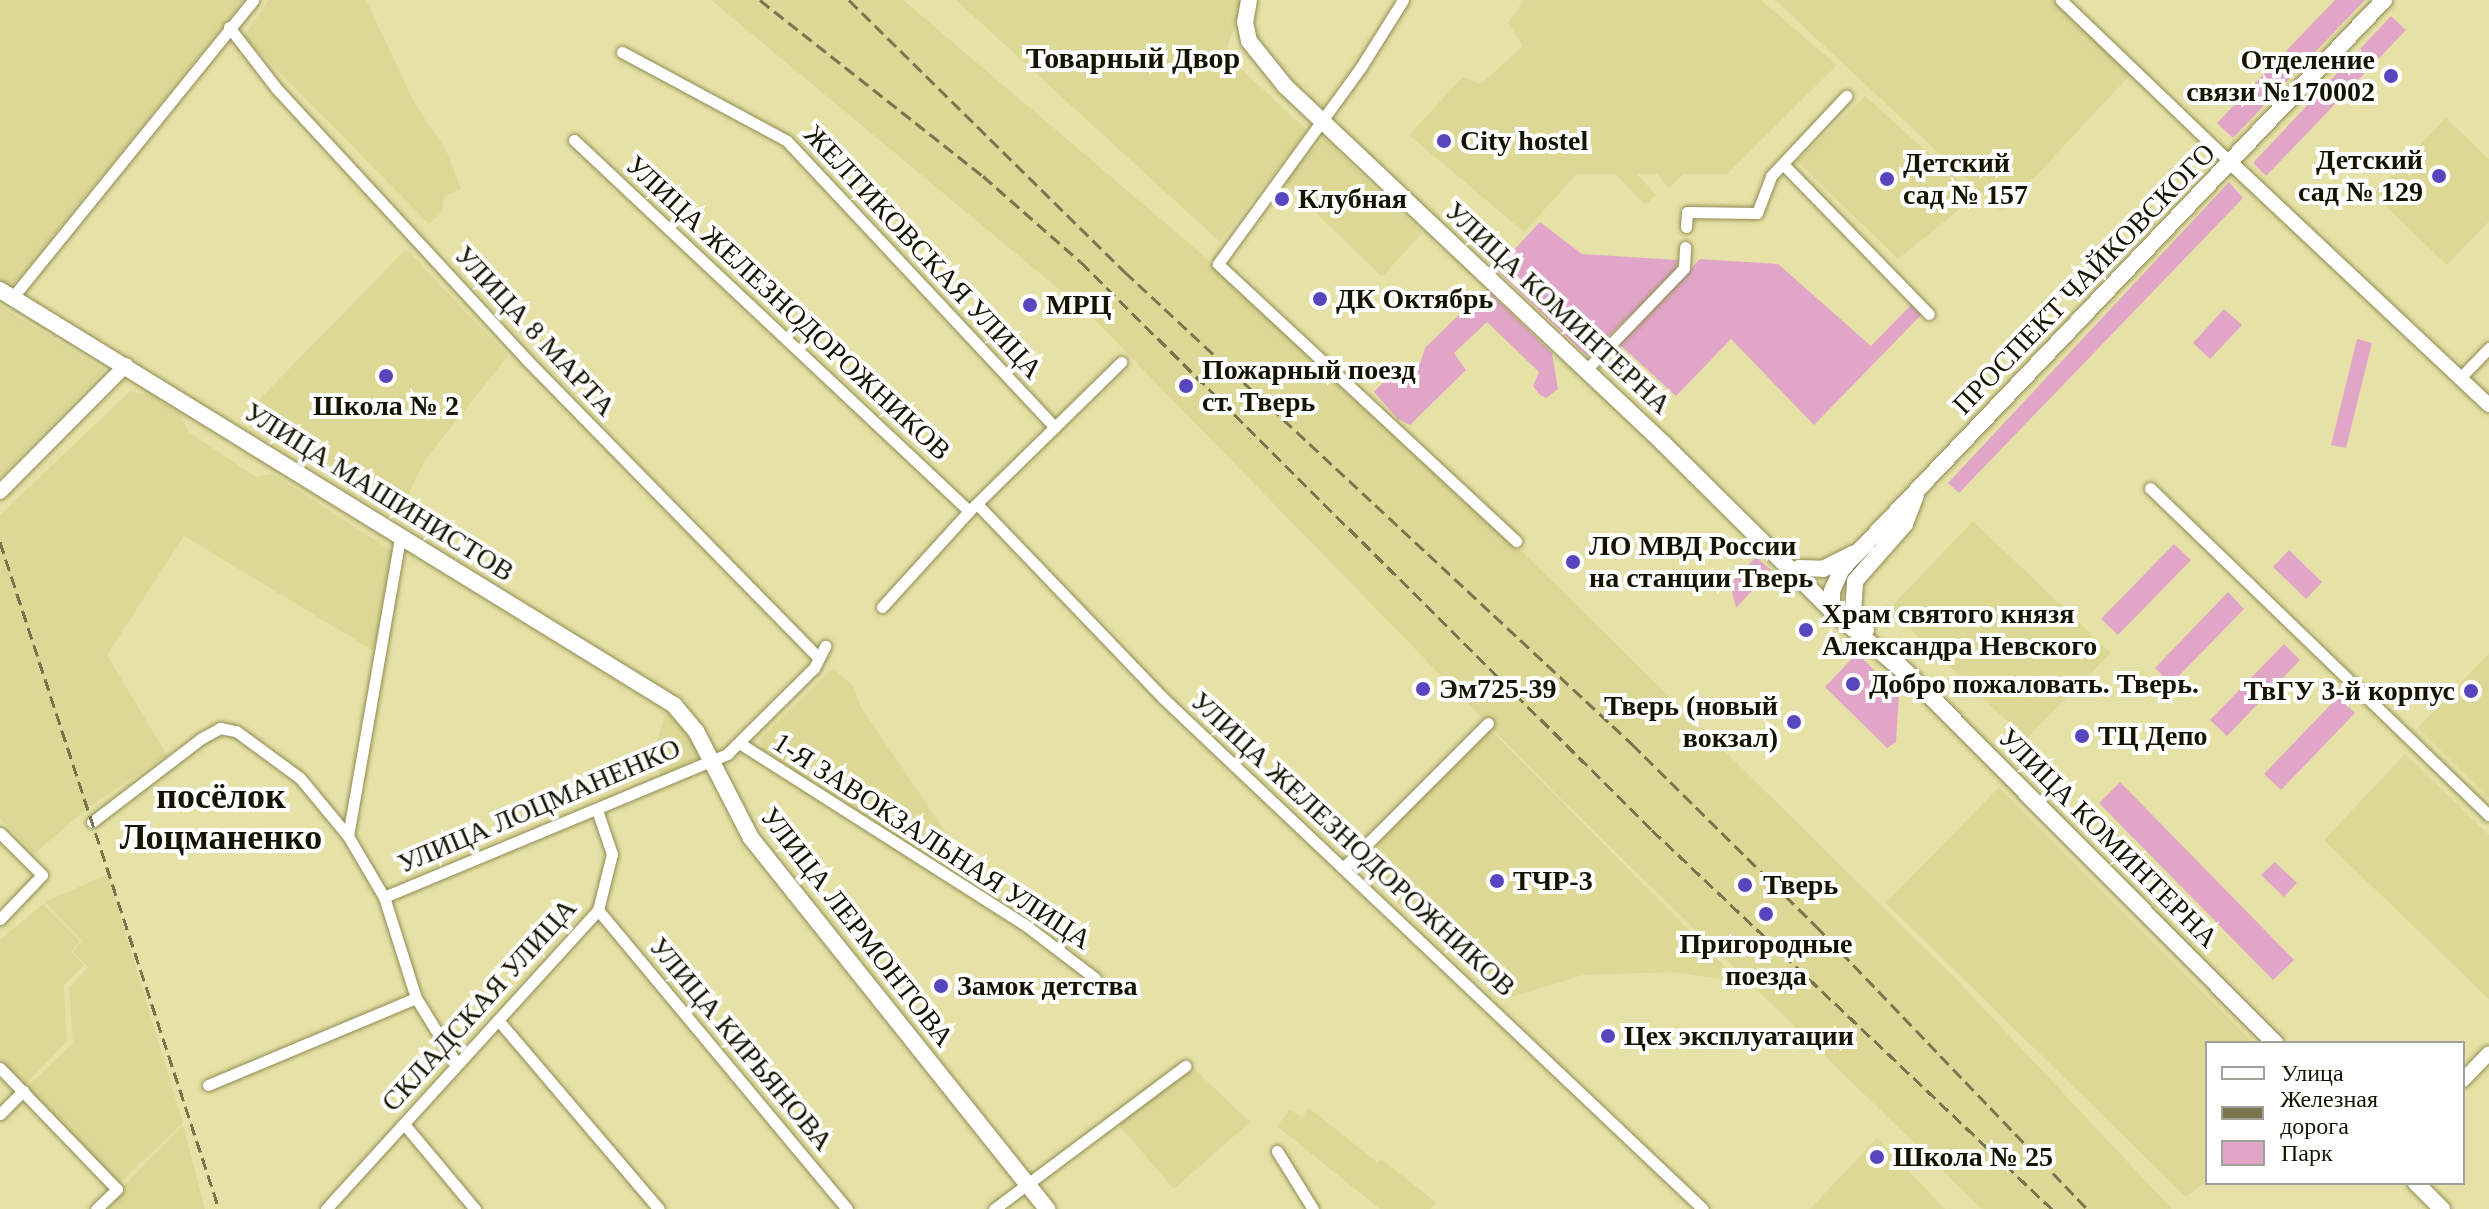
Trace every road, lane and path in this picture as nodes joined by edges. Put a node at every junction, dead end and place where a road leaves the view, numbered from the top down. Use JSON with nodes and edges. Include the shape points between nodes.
{"nodes":[{"id":1,"x":253,"y":0,"type":"edge"},
{"id":2,"x":1249,"y":0,"type":"edge"},
{"id":3,"x":1403,"y":0,"type":"edge"},
{"id":4,"x":2061,"y":0,"type":"edge"},
{"id":5,"x":2384,"y":0,"type":"edge"},
{"id":6,"x":229,"y":27,"type":"junction"},
{"id":7,"x":622,"y":52,"type":"dead end"},
{"id":8,"x":1846,"y":96,"type":"dead end"},
{"id":9,"x":1323,"y":122,"type":"junction"},
{"id":10,"x":574,"y":140,"type":"dead end"},
{"id":11,"x":2230,"y":162,"type":"junction"},
{"id":12,"x":1783,"y":164,"type":"junction"},
{"id":13,"x":1686,"y":227,"type":"dead end"},
{"id":14,"x":1685,"y":247,"type":"dead end"},
{"id":15,"x":6,"y":294,"type":"edge"},
{"id":16,"x":1929,"y":314,"type":"dead end"},
{"id":17,"x":2489,"y":348,"type":"edge"},
{"id":18,"x":1121,"y":362,"type":"dead end"},
{"id":19,"x":126,"y":365,"type":"junction"},
{"id":20,"x":1586,"y":370,"type":"junction"},
{"id":21,"x":2460,"y":378,"type":"junction"},
{"id":22,"x":2489,"y":405,"type":"edge"},
{"id":23,"x":1055,"y":427,"type":"junction"},
{"id":24,"x":1920,"y":488,"type":"junction"},
{"id":25,"x":2150,"y":488,"type":"dead end"},
{"id":26,"x":0,"y":492,"type":"edge"},
{"id":27,"x":974,"y":508,"type":"junction"},
{"id":28,"x":400,"y":537,"type":"junction"},
{"id":29,"x":1516,"y":541,"type":"dead end"},
{"id":30,"x":1860,"y":550,"type":"junction"},
{"id":31,"x":1858,"y":574,"type":"junction"},
{"id":32,"x":1800,"y":575,"type":"junction"},
{"id":33,"x":1830,"y":597,"type":"junction"},
{"id":34,"x":882,"y":607,"type":"dead end"},
{"id":35,"x":1856,"y":622,"type":"junction"},
{"id":36,"x":825,"y":646,"type":"dead end"},
{"id":37,"x":818,"y":657,"type":"junction"},
{"id":38,"x":1903,"y":671,"type":"junction"},
{"id":39,"x":1488,"y":723,"type":"dead end"},
{"id":40,"x":741,"y":744,"type":"junction"},
{"id":41,"x":711,"y":759,"type":"junction"},
{"id":42,"x":597,"y":810,"type":"junction"},
{"id":43,"x":2489,"y":815,"type":"edge"},
{"id":44,"x":92,"y":822,"type":"dead end"},
{"id":45,"x":0,"y":833,"type":"edge"},
{"id":46,"x":348,"y":836,"type":"junction"},
{"id":47,"x":1343,"y":868,"type":"junction"},
{"id":48,"x":384,"y":897,"type":"junction"},
{"id":49,"x":598,"y":910,"type":"junction"},
{"id":50,"x":0,"y":919,"type":"edge"},
{"id":51,"x":1095,"y":978,"type":"dead end"},
{"id":52,"x":416,"y":998,"type":"junction"},
{"id":53,"x":498,"y":1020,"type":"junction"},
{"id":54,"x":2273,"y":1041,"type":"edge"},
{"id":55,"x":2489,"y":1053,"type":"edge"},
{"id":56,"x":457,"y":1064,"type":"junction"},
{"id":57,"x":1185,"y":1066,"type":"dead end"},
{"id":58,"x":0,"y":1068,"type":"edge"},
{"id":59,"x":2465,"y":1078,"type":"edge"},
{"id":60,"x":208,"y":1085,"type":"dead end"},
{"id":61,"x":23,"y":1091,"type":"junction"},
{"id":62,"x":0,"y":1114,"type":"edge"},
{"id":63,"x":404,"y":1124,"type":"junction"},
{"id":64,"x":1277,"y":1151,"type":"dead end"},
{"id":65,"x":1028,"y":1185,"type":"junction"},
{"id":66,"x":2418,"y":1185,"type":"edge"},
{"id":67,"x":96,"y":1209,"type":"edge"},
{"id":68,"x":326,"y":1209,"type":"edge"},
{"id":69,"x":475,"y":1209,"type":"edge"},
{"id":70,"x":659,"y":1209,"type":"edge"},
{"id":71,"x":847,"y":1209,"type":"edge"},
{"id":72,"x":994,"y":1209,"type":"edge"},
{"id":73,"x":1047,"y":1209,"type":"edge"},
{"id":74,"x":1313,"y":1209,"type":"edge"},
{"id":75,"x":1703,"y":1209,"type":"edge"},
{"id":76,"x":2442,"y":1209,"type":"edge"}],
"edges":[{"from":1,"to":6,"type":"street"},
{"from":2,"to":9,"type":"main road","name":"УЛИЦА КОМИНТЕРНА","via":[[1245,26],[1253,48]]},
{"from":3,"to":9,"type":"street"},
{"from":4,"to":11,"type":"street"},
{"from":5,"to":11,"type":"main road","name":"ПРОСПЕКТ ЧАЙКОВСКОГО"},
{"from":6,"to":15,"type":"street"},
{"from":6,"to":37,"type":"street","name":"УЛИЦА 8 МАРТА","via":[[277,89],[527,360]]},
{"from":7,"to":23,"type":"street","name":"ЖЕЛТИКОВСКАЯ УЛИЦА","via":[[787,141]]},
{"from":8,"to":12,"type":"street"},
{"from":9,"to":20,"type":"main road","name":"УЛИЦА КОМИНТЕРНА"},
{"from":9,"to":29,"type":"street","via":[[1218,264]]},
{"from":10,"to":27,"type":"street","name":"УЛИЦА ЖЕЛЕЗНОДОРОЖНИКОВ"},
{"from":11,"to":21,"type":"street"},
{"from":11,"to":24,"type":"main road","name":"ПРОСПЕКТ ЧАЙКОВСКОГО"},
{"from":12,"to":13,"type":"street","via":[[1771,176],[1757,213],[1687,212]]},
{"from":12,"to":16,"type":"street"},
{"from":14,"to":20,"type":"street","via":[[1684,268]]},
{"from":15,"to":19,"type":"main road","name":"УЛИЦА МАШИНИСТОВ"},
{"from":17,"to":21,"type":"street"},
{"from":18,"to":23,"type":"street"},
{"from":19,"to":26,"type":"street"},
{"from":19,"to":28,"type":"main road","name":"УЛИЦА МАШИНИСТОВ"},
{"from":20,"to":32,"type":"main road","name":"УЛИЦА КОМИНТЕРНА"},
{"from":21,"to":22,"type":"street"},
{"from":23,"to":27,"type":"street"},
{"from":24,"to":30,"type":"main road","name":"ПРОСПЕКТ ЧАЙКОВСКОГО"},
{"from":24,"to":31,"type":"main road","name":"ПРОСПЕКТ ЧАЙКОВСКОГО","via":[[1905,524]]},
{"from":25,"to":43,"type":"street"},
{"from":27,"to":34,"type":"street"},
{"from":27,"to":47,"type":"street","name":"УЛИЦА ЖЕЛЕЗНОДОРОЖНИКОВ","via":[[1163,698]]},
{"from":28,"to":41,"type":"main road","name":"УЛИЦА МАШИНИСТОВ","via":[[663,697],[692,726]]},
{"from":28,"to":46,"type":"street"},
{"from":30,"to":32,"type":"main road"},
{"from":30,"to":33,"type":"main road","name":"ПРОСПЕКТ ЧАЙКОВСКОГО"},
{"from":31,"to":33,"type":"main road","name":"ПРОСПЕКТ ЧАЙКОВСКОГО"},
{"from":31,"to":35,"type":"main road","via":[[1852,598]]},
{"from":32,"to":33,"type":"main road","name":"УЛИЦА КОМИНТЕРНА"},
{"from":32,"to":33,"type":"main road"},
{"from":33,"to":35,"type":"main road","name":"УЛИЦА КОМИНТЕРНА"},
{"from":33,"to":38,"type":"main road","name":"УЛИЦА КОМИНТЕРНА"},
{"from":35,"to":38,"type":"main road","name":"УЛИЦА КОМИНТЕРНА"},
{"from":36,"to":37,"type":"street"},
{"from":37,"to":40,"type":"street","via":[[814,668]]},
{"from":38,"to":54,"type":"main road","name":"УЛИЦА КОМИНТЕРНА"},
{"from":39,"to":47,"type":"street"},
{"from":40,"to":41,"type":"street"},
{"from":40,"to":51,"type":"street","name":"1-Я ЗАВОКЗАЛЬНАЯ УЛИЦА","via":[[1024,924]]},
{"from":41,"to":42,"type":"street","name":"УЛИЦА ЛОЦМАНЕНКО"},
{"from":41,"to":65,"type":"main road","name":"УЛИЦА ЛЕРМОНТОВА","via":[[738,818],[780,877]]},
{"from":42,"to":48,"type":"street","name":"УЛИЦА ЛОЦМАНЕНКО"},
{"from":42,"to":49,"type":"street","name":"СКЛАДСКАЯ УЛИЦА","via":[[612,854]]},
{"from":44,"to":46,"type":"street","via":[[220,728],[236,731],[300,778]]},
{"from":45,"to":50,"type":"street","via":[[42,875]]},
{"from":46,"to":48,"type":"street"},
{"from":47,"to":75,"type":"street","name":"УЛИЦА ЖЕЛЕЗНОДОРОЖНИКОВ"},
{"from":48,"to":52,"type":"street"},
{"from":49,"to":53,"type":"street","name":"СКЛАДСКАЯ УЛИЦА"},
{"from":49,"to":71,"type":"street","name":"УЛИЦА КИРЬЯНОВА"},
{"from":52,"to":56,"type":"street"},
{"from":52,"to":60,"type":"street"},
{"from":53,"to":56,"type":"street","name":"СКЛАДСКАЯ УЛИЦА"},
{"from":53,"to":70,"type":"street"},
{"from":55,"to":59,"type":"street"},
{"from":56,"to":63,"type":"street","name":"СКЛАДСКАЯ УЛИЦА"},
{"from":57,"to":65,"type":"street"},
{"from":58,"to":61,"type":"street"},
{"from":61,"to":62,"type":"street"},
{"from":61,"to":67,"type":"street","via":[[117,1189]]},
{"from":63,"to":68,"type":"street","name":"СКЛАДСКАЯ УЛИЦА"},
{"from":63,"to":69,"type":"street"},
{"from":64,"to":74,"type":"street"},
{"from":65,"to":72,"type":"street"},
{"from":65,"to":73,"type":"main road","name":"УЛИЦА ЛЕРМОНТОВА"},
{"from":66,"to":76,"type":"main road"}]}
